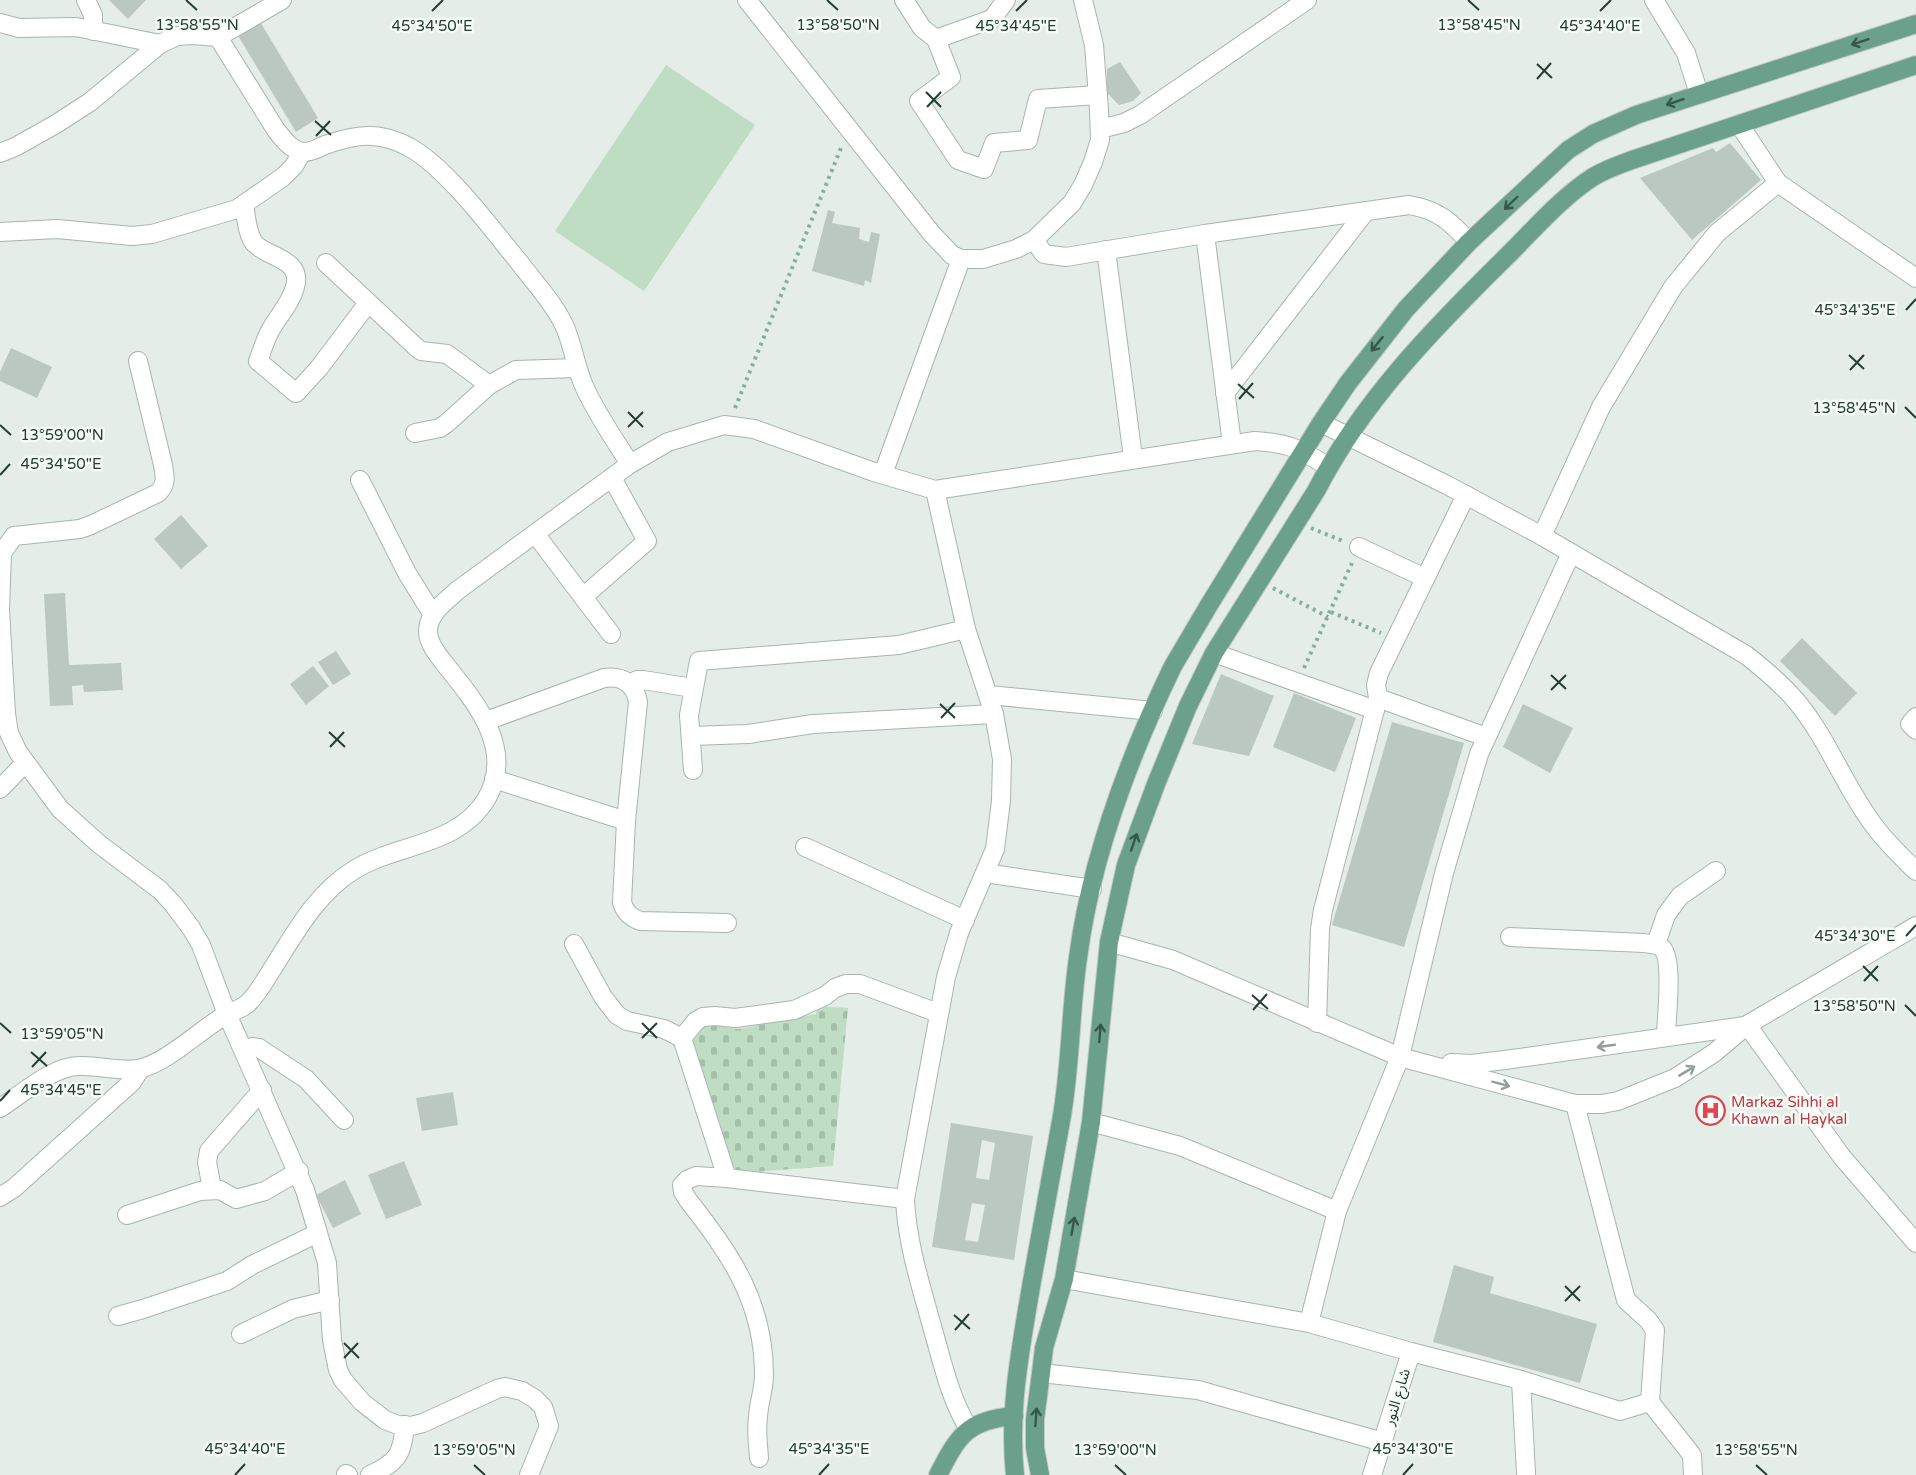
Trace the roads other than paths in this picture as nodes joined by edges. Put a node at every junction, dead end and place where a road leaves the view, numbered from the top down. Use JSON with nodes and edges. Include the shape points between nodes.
{"nodes":[{"id":1,"x":86,"y":0,"type":"edge"},
{"id":2,"x":282,"y":0,"type":"edge"},
{"id":3,"x":747,"y":0,"type":"edge"},
{"id":4,"x":904,"y":0,"type":"edge"},
{"id":5,"x":1006,"y":0,"type":"edge"},
{"id":6,"x":1083,"y":0,"type":"edge"},
{"id":7,"x":1307,"y":0,"type":"edge"},
{"id":8,"x":1654,"y":0,"type":"edge"},
{"id":9,"x":0,"y":23,"type":"edge"},
{"id":10,"x":1916,"y":24,"type":"edge"},
{"id":11,"x":93,"y":31,"type":"junction"},
{"id":12,"x":218,"y":37,"type":"junction"},
{"id":13,"x":936,"y":39,"type":"junction"},
{"id":14,"x":160,"y":44,"type":"junction"},
{"id":15,"x":1916,"y":65,"type":"edge"},
{"id":16,"x":1700,"y":94,"type":"junction"},
{"id":17,"x":1098,"y":96,"type":"junction"},
{"id":18,"x":1739,"y":124,"type":"junction"},
{"id":19,"x":1100,"y":129,"type":"junction"},
{"id":20,"x":302,"y":152,"type":"junction"},
{"id":21,"x":0,"y":153,"type":"edge"},
{"id":22,"x":1778,"y":183,"type":"junction"},
{"id":23,"x":244,"y":204,"type":"junction"},
{"id":24,"x":1366,"y":211,"type":"junction"},
{"id":25,"x":0,"y":232,"type":"edge"},
{"id":26,"x":1205,"y":234,"type":"junction"},
{"id":27,"x":1034,"y":240,"type":"junction"},
{"id":28,"x":1469,"y":242,"type":"junction"},
{"id":29,"x":1106,"y":250,"type":"junction"},
{"id":30,"x":961,"y":259,"type":"junction"},
{"id":31,"x":326,"y":263,"type":"dead end"},
{"id":32,"x":1916,"y":278,"type":"edge"},
{"id":33,"x":368,"y":303,"type":"junction"},
{"id":34,"x":138,"y":361,"type":"dead end"},
{"id":35,"x":577,"y":368,"type":"junction"},
{"id":36,"x":489,"y":385,"type":"junction"},
{"id":37,"x":1225,"y":393,"type":"junction"},
{"id":38,"x":1321,"y":423,"type":"junction"},
{"id":39,"x":415,"y":433,"type":"dead end"},
{"id":40,"x":1348,"y":436,"type":"junction"},
{"id":41,"x":1232,"y":444,"type":"junction"},
{"id":42,"x":1303,"y":451,"type":"junction"},
{"id":43,"x":1133,"y":458,"type":"junction"},
{"id":44,"x":630,"y":464,"type":"junction"},
{"id":45,"x":1328,"y":467,"type":"junction"},
{"id":46,"x":883,"y":474,"type":"junction"},
{"id":47,"x":612,"y":478,"type":"junction"},
{"id":48,"x":360,"y":480,"type":"dead end"},
{"id":49,"x":935,"y":490,"type":"junction"},
{"id":50,"x":1466,"y":495,"type":"junction"},
{"id":51,"x":536,"y":535,"type":"junction"},
{"id":52,"x":1542,"y":536,"type":"junction"},
{"id":53,"x":1359,"y":547,"type":"road end"},
{"id":54,"x":1571,"y":553,"type":"junction"},
{"id":55,"x":1425,"y":578,"type":"junction"},
{"id":56,"x":582,"y":597,"type":"junction"},
{"id":57,"x":0,"y":610,"type":"edge"},
{"id":58,"x":433,"y":615,"type":"junction"},
{"id":59,"x":966,"y":628,"type":"junction"},
{"id":60,"x":611,"y":634,"type":"dead end"},
{"id":61,"x":1214,"y":652,"type":"junction"},
{"id":62,"x":631,"y":684,"type":"junction"},
{"id":63,"x":693,"y":688,"type":"junction"},
{"id":64,"x":990,"y":695,"type":"junction"},
{"id":65,"x":1376,"y":704,"type":"junction"},
{"id":66,"x":1153,"y":711,"type":"junction"},
{"id":67,"x":994,"y":714,"type":"junction"},
{"id":68,"x":1916,"y":717,"type":"edge"},
{"id":69,"x":4,"y":721,"type":"edge"},
{"id":70,"x":486,"y":721,"type":"junction"},
{"id":71,"x":1916,"y":730,"type":"edge"},
{"id":72,"x":691,"y":736,"type":"junction"},
{"id":73,"x":1486,"y":737,"type":"junction"},
{"id":74,"x":25,"y":763,"type":"junction"},
{"id":75,"x":693,"y":770,"type":"dead end"},
{"id":76,"x":494,"y":779,"type":"junction"},
{"id":77,"x":0,"y":789,"type":"edge"},
{"id":78,"x":626,"y":821,"type":"junction"},
{"id":79,"x":806,"y":847,"type":"dead end"},
{"id":80,"x":1716,"y":871,"type":"dead end"},
{"id":81,"x":1916,"y":872,"type":"edge"},
{"id":82,"x":985,"y":873,"type":"junction"},
{"id":83,"x":1092,"y":889,"type":"junction"},
{"id":84,"x":965,"y":920,"type":"junction"},
{"id":85,"x":727,"y":922,"type":"dead end"},
{"id":86,"x":1916,"y":926,"type":"edge"},
{"id":87,"x":1510,"y":937,"type":"dead end"},
{"id":88,"x":1109,"y":942,"type":"junction"},
{"id":89,"x":574,"y":944,"type":"dead end"},
{"id":90,"x":1656,"y":944,"type":"junction"},
{"id":91,"x":227,"y":1014,"type":"junction"},
{"id":92,"x":938,"y":1014,"type":"junction"},
{"id":93,"x":1317,"y":1023,"type":"junction"},
{"id":94,"x":1747,"y":1025,"type":"junction"},
{"id":95,"x":1666,"y":1037,"type":"junction"},
{"id":96,"x":682,"y":1038,"type":"junction"},
{"id":97,"x":243,"y":1051,"type":"junction"},
{"id":98,"x":1400,"y":1057,"type":"junction"},
{"id":99,"x":1425,"y":1063,"type":"junction"},
{"id":100,"x":140,"y":1069,"type":"junction"},
{"id":101,"x":262,"y":1090,"type":"junction"},
{"id":102,"x":1575,"y":1104,"type":"junction"},
{"id":103,"x":0,"y":1108,"type":"edge"},
{"id":104,"x":344,"y":1120,"type":"dead end"},
{"id":105,"x":1091,"y":1122,"type":"junction"},
{"id":106,"x":299,"y":1171,"type":"junction"},
{"id":107,"x":727,"y":1178,"type":"junction"},
{"id":108,"x":212,"y":1189,"type":"junction"},
{"id":109,"x":0,"y":1197,"type":"edge"},
{"id":110,"x":905,"y":1199,"type":"junction"},
{"id":111,"x":1337,"y":1211,"type":"junction"},
{"id":112,"x":127,"y":1215,"type":"dead end"},
{"id":113,"x":318,"y":1233,"type":"junction"},
{"id":114,"x":1916,"y":1243,"type":"edge"},
{"id":115,"x":1064,"y":1279,"type":"junction"},
{"id":116,"x":330,"y":1300,"type":"junction"},
{"id":117,"x":118,"y":1316,"type":"dead end"},
{"id":118,"x":1309,"y":1323,"type":"junction"},
{"id":119,"x":241,"y":1334,"type":"dead end"},
{"id":120,"x":1411,"y":1352,"type":"junction"},
{"id":121,"x":1041,"y":1373,"type":"junction"},
{"id":122,"x":1521,"y":1380,"type":"junction"},
{"id":123,"x":1650,"y":1402,"type":"junction"},
{"id":124,"x":1014,"y":1416,"type":"junction"},
{"id":125,"x":405,"y":1425,"type":"junction"},
{"id":126,"x":969,"y":1429,"type":"junction"},
{"id":127,"x":1383,"y":1442,"type":"junction"},
{"id":128,"x":759,"y":1458,"type":"dead end"},
{"id":129,"x":1526,"y":1473,"type":"dead end"},
{"id":130,"x":370,"y":1475,"type":"edge"},
{"id":131,"x":529,"y":1475,"type":"edge"},
{"id":132,"x":938,"y":1475,"type":"edge"},
{"id":133,"x":1015,"y":1475,"type":"edge"},
{"id":134,"x":1040,"y":1475,"type":"edge"},
{"id":135,"x":1371,"y":1475,"type":"edge"},
{"id":136,"x":1694,"y":1475,"type":"edge"}],
"edges":[{"from":1,"to":11,"type":"street","via":[[93,15]]},
{"from":2,"to":12,"type":"street"},
{"from":3,"to":30,"type":"street","via":[[932,234]]},
{"from":4,"to":13,"type":"street","via":[[922,28]]},
{"from":5,"to":13,"type":"street","via":[[992,19]]},
{"from":6,"to":17,"type":"street","via":[[1094,45]]},
{"from":7,"to":19,"type":"street","via":[[1140,115]]},
{"from":8,"to":16,"type":"street","via":[[1686,53]]},
{"from":9,"to":11,"type":"street"},
{"from":10,"to":16,"type":"main road","one_way":true},
{"from":11,"to":14,"type":"street"},
{"from":12,"to":14,"type":"street","via":[[177,36]]},
{"from":12,"to":20,"type":"street","via":[[276,130],[286,143]]},
{"from":13,"to":17,"type":"street","via":[[951,77],[919,101],[958,160],[975,166],[984,169],[994,143],[1028,140],[1038,99]]},
{"from":14,"to":21,"type":"street","via":[[90,102]]},
{"from":15,"to":18,"type":"main road"},
{"from":16,"to":28,"type":"main road","one_way":true,"via":[[1636,115],[1585,139],[1568,150]]},
{"from":17,"to":19,"type":"street"},
{"from":18,"to":22,"type":"street"},
{"from":18,"to":40,"type":"main road","via":[[1615,166],[1578,188],[1422,342]]},
{"from":19,"to":27,"type":"street","via":[[1100,140],[1083,185],[1072,203]]},
{"from":20,"to":23,"type":"street","via":[[283,177]]},
{"from":20,"to":35,"type":"street","via":[[356,135],[370,135],[389,139],[424,158],[459,191],[541,290],[564,324]]},
{"from":22,"to":32,"type":"street"},
{"from":22,"to":52,"type":"street","via":[[1717,233],[1673,287],[1601,407]]},
{"from":23,"to":25,"type":"street","via":[[152,234],[132,236],[57,229]]},
{"from":23,"to":33,"type":"street","via":[[255,244],[291,265],[296,274],[292,296],[258,361],[296,393]]},
{"from":24,"to":26,"type":"street"},
{"from":24,"to":28,"type":"street","via":[[1423,207],[1449,221]]},
{"from":24,"to":37,"type":"street"},
{"from":26,"to":29,"type":"street"},
{"from":26,"to":37,"type":"street"},
{"from":27,"to":29,"type":"street","via":[[1044,254],[1053,257]]},
{"from":27,"to":30,"type":"street","via":[[983,259]]},
{"from":28,"to":38,"type":"main road","one_way":true,"via":[[1393,325]]},
{"from":29,"to":43,"type":"street"},
{"from":30,"to":46,"type":"street"},
{"from":31,"to":33,"type":"street"},
{"from":33,"to":36,"type":"street","via":[[421,351],[447,354]]},
{"from":34,"to":57,"type":"street","via":[[164,471],[164,486],[158,493],[91,525],[68,532],[14,536],[2,552]]},
{"from":35,"to":36,"type":"street","via":[[516,370]]},
{"from":35,"to":44,"type":"street","via":[[590,398]]},
{"from":36,"to":39,"type":"street","via":[[440,428]]},
{"from":37,"to":41,"type":"street"},
{"from":38,"to":40,"type":"street"},
{"from":38,"to":42,"type":"main road"},
{"from":40,"to":45,"type":"main road"},
{"from":40,"to":50,"type":"street"},
{"from":41,"to":42,"type":"street","via":[[1272,442]]},
{"from":41,"to":43,"type":"street"},
{"from":42,"to":45,"type":"street"},
{"from":42,"to":66,"type":"main road","via":[[1188,638]]},
{"from":43,"to":49,"type":"street"},
{"from":44,"to":46,"type":"street","via":[[668,442],[728,426],[754,429]]},
{"from":44,"to":47,"type":"street"},
{"from":45,"to":61,"type":"main road"},
{"from":46,"to":49,"type":"street"},
{"from":47,"to":51,"type":"street"},
{"from":47,"to":56,"type":"street","via":[[647,542]]},
{"from":48,"to":58,"type":"street"},
{"from":49,"to":59,"type":"street"},
{"from":50,"to":52,"type":"street"},
{"from":50,"to":55,"type":"street"},
{"from":51,"to":56,"type":"street"},
{"from":51,"to":58,"type":"street","via":[[458,590]]},
{"from":52,"to":54,"type":"street"},
{"from":53,"to":55,"type":"street"},
{"from":54,"to":73,"type":"street"},
{"from":54,"to":81,"type":"street","via":[[1719,637],[1764,669],[1810,719],[1864,812]]},
{"from":55,"to":65,"type":"street","via":[[1379,673]]},
{"from":56,"to":60,"type":"street"},
{"from":57,"to":69,"type":"street"},
{"from":58,"to":70,"type":"street","via":[[428,626],[430,642]]},
{"from":59,"to":63,"type":"street","via":[[899,645],[699,661]]},
{"from":59,"to":64,"type":"street"},
{"from":61,"to":65,"type":"street","via":[[1297,682]]},
{"from":88,"to":61,"type":"main road","one_way":true,"via":[[1120,888],[1140,824]]},
{"from":62,"to":63,"type":"street","via":[[643,680]]},
{"from":62,"to":70,"type":"street","via":[[614,676],[604,678]]},
{"from":62,"to":78,"type":"street","via":[[638,702]]},
{"from":63,"to":72,"type":"street"},
{"from":64,"to":66,"type":"street"},
{"from":64,"to":67,"type":"street"},
{"from":65,"to":73,"type":"street"},
{"from":65,"to":93,"type":"street","via":[[1323,910]]},
{"from":66,"to":83,"type":"main road","via":[[1126,778]]},
{"from":67,"to":72,"type":"street","via":[[813,724],[748,734]]},
{"from":67,"to":82,"type":"street","via":[[1002,759],[1001,801],[995,849]]},
{"from":68,"to":71,"type":"street","via":[[1910,724]]},
{"from":69,"to":74,"type":"street"},
{"from":70,"to":76,"type":"street","via":[[496,747],[498,766]]},
{"from":72,"to":75,"type":"street"},
{"from":73,"to":98,"type":"street","via":[[1444,873]]},
{"from":74,"to":77,"type":"street"},
{"from":74,"to":91,"type":"street","via":[[79,828],[173,904],[201,945]]},
{"from":76,"to":78,"type":"street"},
{"from":76,"to":91,"type":"street","via":[[476,812],[459,826],[426,843],[356,868],[339,879],[311,909],[248,1003]]},
{"from":78,"to":85,"type":"street","via":[[621,895],[625,912],[640,921]]},
{"from":79,"to":84,"type":"street"},
{"from":80,"to":90,"type":"street","via":[[1680,896],[1666,915]]},
{"from":82,"to":83,"type":"street"},
{"from":82,"to":84,"type":"street"},
{"from":83,"to":124,"type":"main road","via":[[1078,958],[1062,1117],[1018,1359]]},
{"from":84,"to":92,"type":"street","via":[[952,953]]},
{"from":86,"to":94,"type":"street"},
{"from":87,"to":90,"type":"street"},
{"from":88,"to":93,"type":"street","via":[[1173,960]]},
{"from":105,"to":88,"type":"main road","one_way":true},
{"from":89,"to":96,"type":"street","via":[[617,1015]]},
{"from":90,"to":95,"type":"street","via":[[1663,949],[1668,962]]},
{"from":91,"to":97,"type":"street"},
{"from":91,"to":100,"type":"street"},
{"from":92,"to":96,"type":"street","via":[[860,984],[846,984],[794,1010],[735,1018],[703,1017]]},
{"from":92,"to":110,"type":"street"},
{"from":93,"to":98,"type":"street"},
{"from":94,"to":95,"type":"street"},
{"from":102,"to":94,"type":"street","one_way":true,"via":[[1618,1101],[1675,1078]]},
{"from":94,"to":114,"type":"street","via":[[1842,1157]]},
{"from":95,"to":99,"type":"street","one_way":true,"via":[[1485,1063]]},
{"from":96,"to":107,"type":"street"},
{"from":97,"to":101,"type":"street"},
{"from":97,"to":104,"type":"street","via":[[259,1048],[299,1074]]},
{"from":98,"to":99,"type":"street"},
{"from":98,"to":111,"type":"street"},
{"from":99,"to":102,"type":"street","one_way":true},
{"from":100,"to":103,"type":"street","via":[[70,1067]]},
{"from":100,"to":109,"type":"street","via":[[132,1082]]},
{"from":101,"to":106,"type":"street"},
{"from":101,"to":108,"type":"street","via":[[209,1151]]},
{"from":102,"to":123,"type":"street","via":[[1626,1300],[1655,1330]]},
{"from":105,"to":111,"type":"street","via":[[1180,1146]]},
{"from":115,"to":105,"type":"main road","one_way":true},
{"from":106,"to":108,"type":"street","via":[[254,1195],[236,1198]]},
{"from":106,"to":113,"type":"street"},
{"from":107,"to":110,"type":"street"},
{"from":107,"to":128,"type":"street","via":[[696,1176],[682,1185],[683,1192],[728,1254],[757,1318],[764,1371],[758,1418]]},
{"from":108,"to":112,"type":"street"},
{"from":110,"to":126,"type":"street","via":[[906,1226],[915,1264],[951,1390]]},
{"from":111,"to":118,"type":"street"},
{"from":113,"to":116,"type":"street","via":[[327,1263]]},
{"from":113,"to":117,"type":"street","via":[[252,1264],[226,1281]]},
{"from":115,"to":118,"type":"street"},
{"from":115,"to":121,"type":"main road","via":[[1044,1348]]},
{"from":116,"to":119,"type":"street","via":[[293,1309]]},
{"from":116,"to":125,"type":"street","via":[[332,1340],[343,1380],[385,1420]]},
{"from":118,"to":120,"type":"street"},
{"from":120,"to":122,"type":"street"},
{"from":120,"to":127,"type":"street","name":"شارع النور"},
{"from":121,"to":127,"type":"street","via":[[1198,1390]]},
{"from":134,"to":121,"type":"main road","one_way":true,"via":[[1035,1419]]},
{"from":122,"to":123,"type":"street","via":[[1620,1411]]},
{"from":122,"to":129,"type":"street"},
{"from":123,"to":136,"type":"street","via":[[1692,1455]]},
{"from":124,"to":126,"type":"main road","via":[[990,1419]]},
{"from":124,"to":133,"type":"main road"},
{"from":125,"to":130,"type":"street","via":[[400,1454]]},
{"from":125,"to":131,"type":"street","via":[[423,1423],[497,1389],[513,1387],[543,1407],[549,1426]]},
{"from":126,"to":132,"type":"main road","via":[[957,1441]]},
{"from":127,"to":135,"type":"street","name":"شارع النور"}]}
